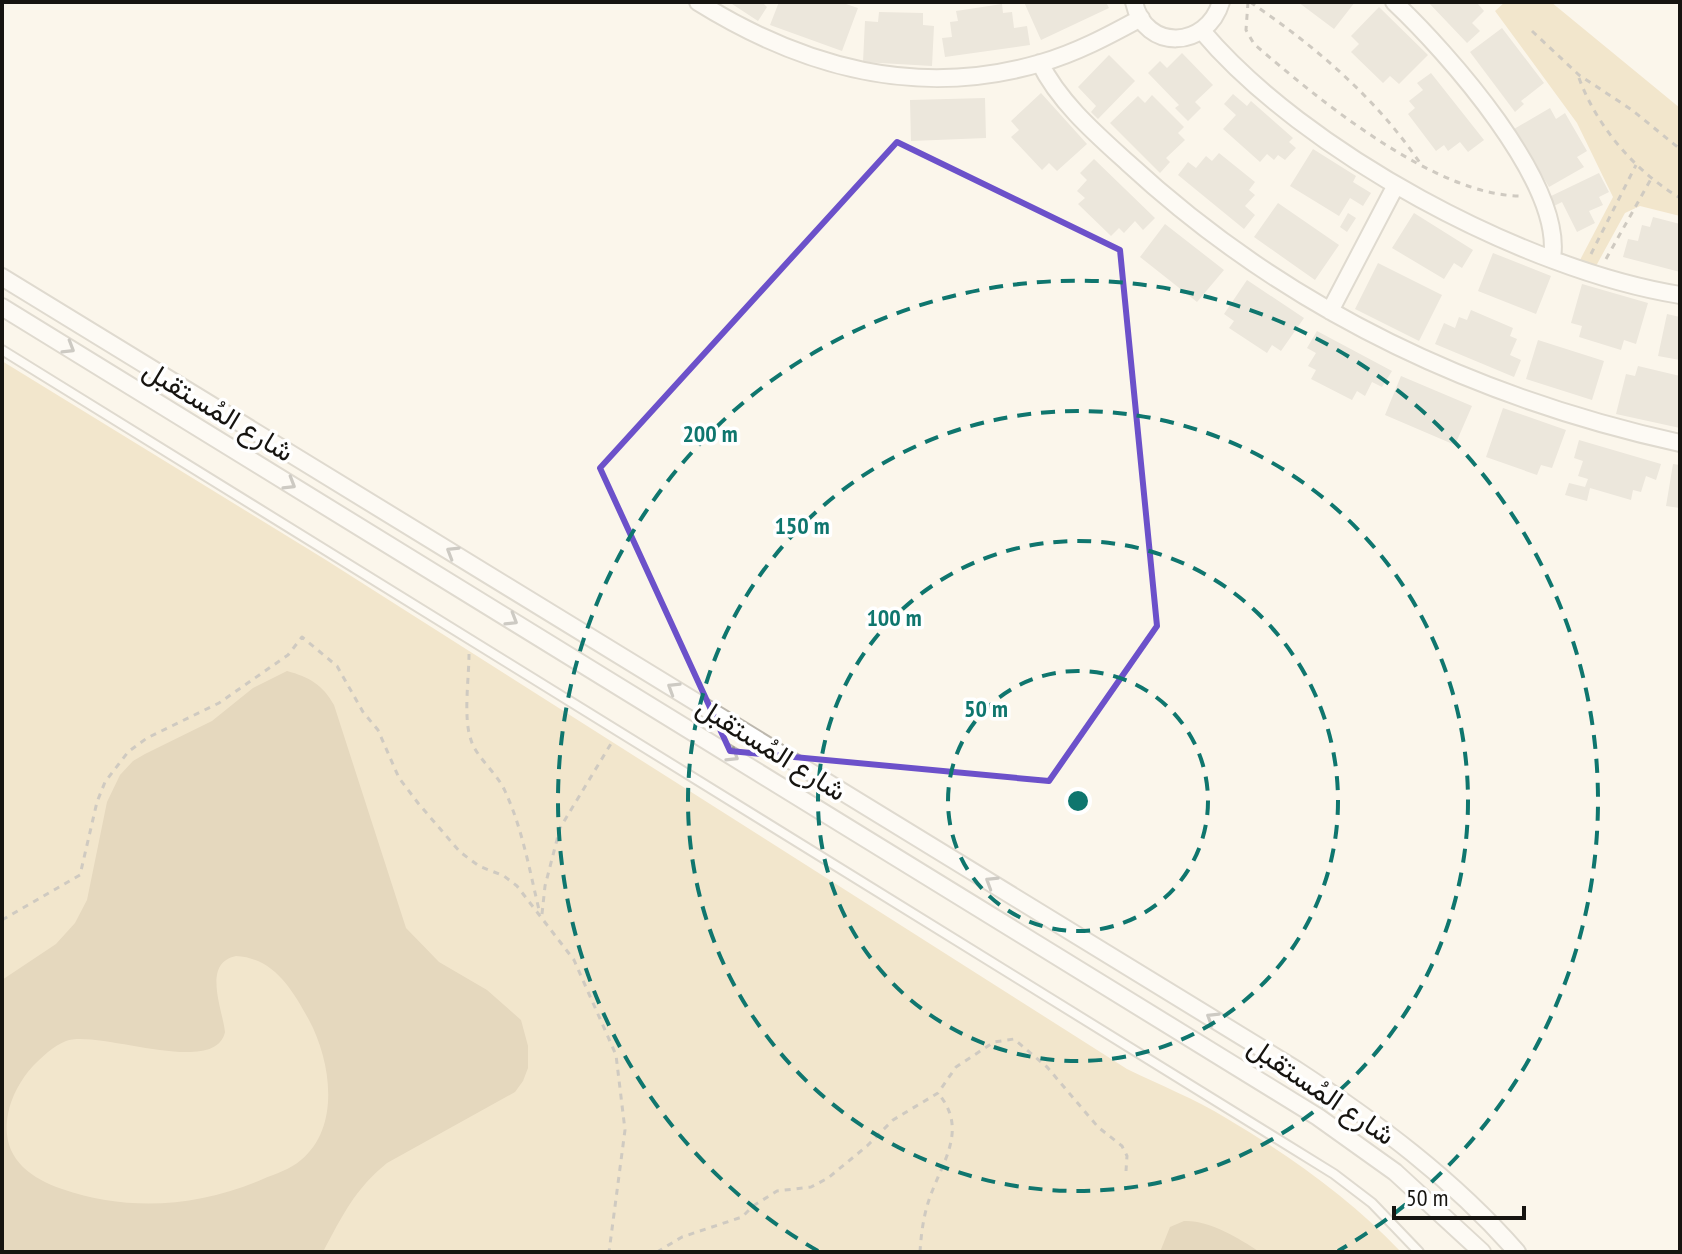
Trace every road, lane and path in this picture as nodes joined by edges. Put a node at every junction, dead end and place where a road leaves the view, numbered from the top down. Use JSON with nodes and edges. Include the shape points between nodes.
{"nodes":[{"id":1,"x":698,"y":2,"type":"edge"},
{"id":2,"x":1134,"y":2,"type":"edge"},
{"id":3,"x":1221,"y":2,"type":"edge"},
{"id":4,"x":1249,"y":2,"type":"edge"},
{"id":5,"x":1394,"y":2,"type":"edge"},
{"id":6,"x":1141,"y":18,"type":"junction"},
{"id":7,"x":1202,"y":31,"type":"junction"},
{"id":8,"x":1532,"y":31,"type":"dead end"},
{"id":9,"x":1040,"y":63,"type":"junction"},
{"id":10,"x":1579,"y":75,"type":"junction"},
{"id":11,"x":1680,"y":149,"type":"edge"},
{"id":12,"x":1636,"y":165,"type":"junction"},
{"id":13,"x":1422,"y":166,"type":"junction"},
{"id":14,"x":1651,"y":179,"type":"junction"},
{"id":15,"x":1396,"y":185,"type":"junction"},
{"id":16,"x":1540,"y":196,"type":"junction"},
{"id":17,"x":1680,"y":198,"type":"edge"},
{"id":18,"x":1552,"y":258,"type":"junction"},
{"id":19,"x":1590,"y":272,"type":"junction"},
{"id":20,"x":2,"y":277,"type":"edge"},
{"id":21,"x":1680,"y":295,"type":"edge"},
{"id":22,"x":2,"y":307,"type":"edge"},
{"id":23,"x":1330,"y":311,"type":"junction"},
{"id":24,"x":2,"y":350,"type":"edge"},
{"id":25,"x":1680,"y":443,"type":"edge"},
{"id":26,"x":470,"y":639,"type":"junction"},
{"id":27,"x":619,"y":731,"type":"junction"},
{"id":28,"x":541,"y":918,"type":"junction"},
{"id":29,"x":2,"y":920,"type":"edge"},
{"id":30,"x":938,"y":1093,"type":"junction"},
{"id":31,"x":1126,"y":1171,"type":"dead end"},
{"id":32,"x":609,"y":1252,"type":"edge"},
{"id":33,"x":657,"y":1252,"type":"edge"},
{"id":34,"x":920,"y":1252,"type":"edge"},
{"id":35,"x":1419,"y":1252,"type":"edge"},
{"id":36,"x":1482,"y":1252,"type":"edge"},
{"id":37,"x":1517,"y":1252,"type":"edge"}],
"edges":[{"from":1,"to":9,"type":"street","via":[[784,48],[869,73],[967,76]]},
{"from":2,"to":6,"type":"street"},
{"from":3,"to":7,"type":"street"},
{"from":4,"to":13,"type":"path","via":[[1342,74],[1399,132]]},
{"from":4,"to":13,"type":"path","via":[[1246,30],[1254,44],[1341,114]]},
{"from":5,"to":16,"type":"street","via":[[1468,81]]},
{"from":6,"to":7,"type":"street","via":[[1168,38]]},
{"from":6,"to":9,"type":"street"},
{"from":7,"to":15,"type":"street","via":[[1289,112]]},
{"from":8,"to":10,"type":"path"},
{"from":9,"to":23,"type":"street","via":[[1057,93],[1148,181],[1219,238]]},
{"from":10,"to":11,"type":"path"},
{"from":10,"to":12,"type":"path","via":[[1586,97]]},
{"from":12,"to":14,"type":"path"},
{"from":12,"to":19,"type":"path"},
{"from":13,"to":16,"type":"path","via":[[1474,190]]},
{"from":14,"to":17,"type":"path"},
{"from":14,"to":19,"type":"path"},
{"from":15,"to":18,"type":"street","via":[[1487,232]]},
{"from":15,"to":23,"type":"street"},
{"from":16,"to":18,"type":"street","via":[[1552,225]]},
{"from":18,"to":19,"type":"street"},
{"from":19,"to":21,"type":"street"},
{"from":37,"to":20,"type":"street","name":"شارع المُستقبل","one_way":true,"via":[[1411,1151],[1295,1069]]},
{"from":22,"to":36,"type":"street","name":"شارع المُستقبل","one_way":true,"via":[[1291,1100],[1395,1172]]},
{"from":23,"to":25,"type":"street","via":[[1423,360],[1503,393]]},
{"from":24,"to":26,"type":"lane"},
{"from":26,"to":27,"type":"lane"},
{"from":26,"to":28,"type":"path","via":[[471,743],[512,807]]},
{"from":27,"to":28,"type":"path","via":[[560,828]]},
{"from":27,"to":35,"type":"lane","via":[[1334,1174],[1372,1203]]},
{"from":28,"to":29,"type":"path","via":[[517,886],[460,852],[418,803],[337,666],[302,637],[288,655],[219,703],[128,752],[97,802],[80,875]]},
{"from":28,"to":32,"type":"path","via":[[574,960],[616,1055],[625,1130]]},
{"from":30,"to":31,"type":"path","via":[[956,1067],[974,1053],[1014,1039],[1122,1146]]},
{"from":30,"to":33,"type":"path","via":[[893,1120],[828,1178],[811,1187],[777,1191],[742,1217],[682,1237]]},
{"from":30,"to":34,"type":"path","via":[[954,1127],[928,1202]]}]}
